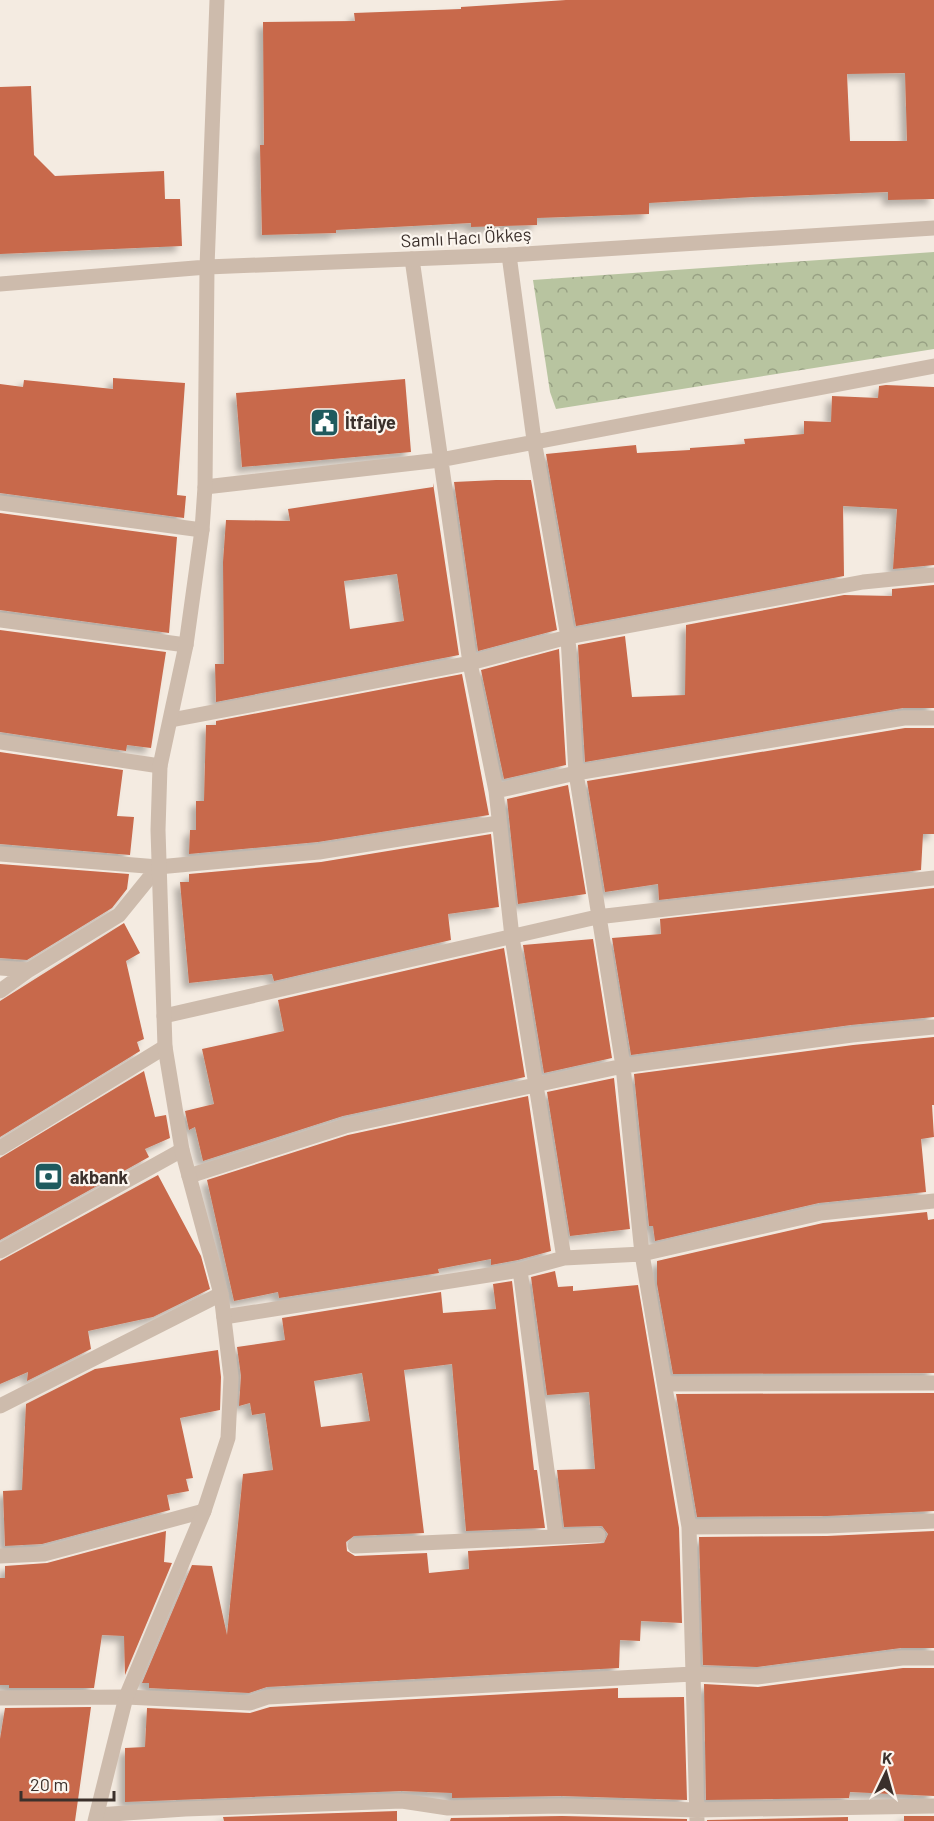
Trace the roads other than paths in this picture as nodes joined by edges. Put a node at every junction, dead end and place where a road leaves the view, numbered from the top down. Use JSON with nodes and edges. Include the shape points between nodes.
{"nodes":[{"id":1,"x":217,"y":0,"type":"edge"},
{"id":2,"x":934,"y":228,"type":"edge"},
{"id":3,"x":509,"y":255,"type":"junction"},
{"id":4,"x":412,"y":259,"type":"junction"},
{"id":5,"x":207,"y":267,"type":"junction"},
{"id":6,"x":0,"y":284,"type":"edge"},
{"id":7,"x":934,"y":366,"type":"edge"},
{"id":8,"x":534,"y":440,"type":"junction"},
{"id":9,"x":440,"y":460,"type":"junction"},
{"id":10,"x":205,"y":487,"type":"junction"},
{"id":11,"x":0,"y":503,"type":"edge"},
{"id":12,"x":202,"y":530,"type":"junction"},
{"id":13,"x":934,"y":575,"type":"edge"},
{"id":14,"x":0,"y":620,"type":"edge"},
{"id":15,"x":568,"y":637,"type":"junction"},
{"id":16,"x":186,"y":645,"type":"junction"},
{"id":17,"x":470,"y":663,"type":"junction"},
{"id":18,"x":934,"y":718,"type":"edge"},
{"id":19,"x":171,"y":720,"type":"junction"},
{"id":20,"x":0,"y":742,"type":"edge"},
{"id":21,"x":160,"y":766,"type":"junction"},
{"id":22,"x":576,"y":773,"type":"junction"},
{"id":23,"x":496,"y":791,"type":"junction"},
{"id":24,"x":498,"y":823,"type":"junction"},
{"id":25,"x":0,"y":854,"type":"edge"},
{"id":26,"x":158,"y":867,"type":"junction"},
{"id":27,"x":934,"y":878,"type":"edge"},
{"id":28,"x":597,"y":917,"type":"junction"},
{"id":29,"x":512,"y":937,"type":"junction"},
{"id":30,"x":0,"y":968,"type":"edge"},
{"id":31,"x":28,"y":970,"type":"junction"},
{"id":32,"x":0,"y":991,"type":"edge"},
{"id":33,"x":164,"y":1016,"type":"junction"},
{"id":34,"x":934,"y":1027,"type":"edge"},
{"id":35,"x":165,"y":1047,"type":"junction"},
{"id":36,"x":623,"y":1066,"type":"junction"},
{"id":37,"x":535,"y":1086,"type":"junction"},
{"id":38,"x":0,"y":1148,"type":"edge"},
{"id":39,"x":182,"y":1150,"type":"junction"},
{"id":40,"x":189,"y":1176,"type":"junction"},
{"id":41,"x":934,"y":1201,"type":"edge"},
{"id":42,"x":0,"y":1251,"type":"edge"},
{"id":43,"x":642,"y":1254,"type":"junction"},
{"id":44,"x":564,"y":1257,"type":"junction"},
{"id":45,"x":520,"y":1270,"type":"junction"},
{"id":46,"x":221,"y":1294,"type":"junction"},
{"id":47,"x":224,"y":1317,"type":"junction"},
{"id":48,"x":934,"y":1383,"type":"edge"},
{"id":49,"x":665,"y":1384,"type":"junction"},
{"id":50,"x":0,"y":1406,"type":"edge"},
{"id":51,"x":204,"y":1511,"type":"junction"},
{"id":52,"x":934,"y":1521,"type":"edge"},
{"id":53,"x":689,"y":1527,"type":"junction"},
{"id":54,"x":598,"y":1536,"type":"dead end"},
{"id":55,"x":556,"y":1537,"type":"junction"},
{"id":56,"x":355,"y":1546,"type":"dead end"},
{"id":57,"x":0,"y":1556,"type":"edge"},
{"id":58,"x":934,"y":1658,"type":"edge"},
{"id":59,"x":693,"y":1674,"type":"junction"},
{"id":60,"x":126,"y":1697,"type":"junction"},
{"id":61,"x":0,"y":1698,"type":"edge"},
{"id":62,"x":934,"y":1806,"type":"edge"},
{"id":63,"x":186,"y":1815,"type":"edge"},
{"id":64,"x":697,"y":1816,"type":"edge"},
{"id":65,"x":96,"y":1818,"type":"edge"}],
"edges":[{"from":1,"to":5,"type":"street"},
{"from":2,"to":3,"type":"street","name":"Samlı Hacı Ökkeş"},
{"from":3,"to":4,"type":"street","name":"Samlı Hacı Ökkeş"},
{"from":3,"to":8,"type":"street"},
{"from":4,"to":5,"type":"street","name":"Samlı Hacı Ökkeş"},
{"from":4,"to":9,"type":"street"},
{"from":5,"to":6,"type":"street","name":"Samlı Hacı Ökkeş"},
{"from":5,"to":10,"type":"street"},
{"from":7,"to":8,"type":"street"},
{"from":8,"to":9,"type":"street"},
{"from":8,"to":15,"type":"street"},
{"from":9,"to":10,"type":"street"},
{"from":9,"to":17,"type":"street"},
{"from":10,"to":12,"type":"street"},
{"from":11,"to":12,"type":"street"},
{"from":12,"to":16,"type":"street"},
{"from":13,"to":15,"type":"street","via":[[863,582]]},
{"from":14,"to":16,"type":"street"},
{"from":15,"to":17,"type":"street"},
{"from":15,"to":22,"type":"street"},
{"from":16,"to":19,"type":"street"},
{"from":17,"to":19,"type":"street"},
{"from":17,"to":23,"type":"street"},
{"from":18,"to":22,"type":"street","via":[[904,718]]},
{"from":19,"to":21,"type":"street"},
{"from":20,"to":21,"type":"street"},
{"from":21,"to":26,"type":"street"},
{"from":22,"to":23,"type":"street"},
{"from":22,"to":28,"type":"street"},
{"from":23,"to":24,"type":"street"},
{"from":24,"to":26,"type":"street","via":[[319,852]]},
{"from":24,"to":29,"type":"street"},
{"from":25,"to":26,"type":"street"},
{"from":26,"to":31,"type":"street","via":[[119,915]]},
{"from":26,"to":33,"type":"street"},
{"from":27,"to":28,"type":"street"},
{"from":28,"to":29,"type":"street"},
{"from":28,"to":36,"type":"street"},
{"from":29,"to":33,"type":"street"},
{"from":29,"to":37,"type":"street"},
{"from":30,"to":31,"type":"street"},
{"from":31,"to":32,"type":"street"},
{"from":33,"to":35,"type":"street"},
{"from":34,"to":36,"type":"street"},
{"from":35,"to":38,"type":"street"},
{"from":35,"to":39,"type":"street"},
{"from":36,"to":37,"type":"street"},
{"from":36,"to":43,"type":"street"},
{"from":37,"to":40,"type":"street","via":[[345,1126]]},
{"from":37,"to":44,"type":"street"},
{"from":39,"to":40,"type":"street"},
{"from":39,"to":42,"type":"street"},
{"from":40,"to":46,"type":"street"},
{"from":41,"to":43,"type":"street","via":[[821,1213]]},
{"from":43,"to":44,"type":"street"},
{"from":43,"to":49,"type":"street"},
{"from":44,"to":45,"type":"street"},
{"from":45,"to":47,"type":"street"},
{"from":45,"to":55,"type":"street"},
{"from":46,"to":47,"type":"street"},
{"from":46,"to":50,"type":"street"},
{"from":47,"to":51,"type":"street","via":[[231,1377],[228,1438]]},
{"from":48,"to":49,"type":"street"},
{"from":49,"to":53,"type":"street"},
{"from":51,"to":57,"type":"street","via":[[44,1554]]},
{"from":51,"to":60,"type":"street"},
{"from":52,"to":53,"type":"street"},
{"from":53,"to":59,"type":"street"},
{"from":54,"to":55,"type":"street"},
{"from":55,"to":56,"type":"street"},
{"from":58,"to":59,"type":"street","via":[[902,1658],[757,1677]]},
{"from":59,"to":60,"type":"street","via":[[268,1697],[250,1703]]},
{"from":59,"to":64,"type":"street"},
{"from":60,"to":61,"type":"street"},
{"from":60,"to":65,"type":"street"},
{"from":62,"to":64,"type":"street"},
{"from":63,"to":64,"type":"street","via":[[402,1801],[448,1808],[562,1806]]},
{"from":63,"to":65,"type":"street"}]}
